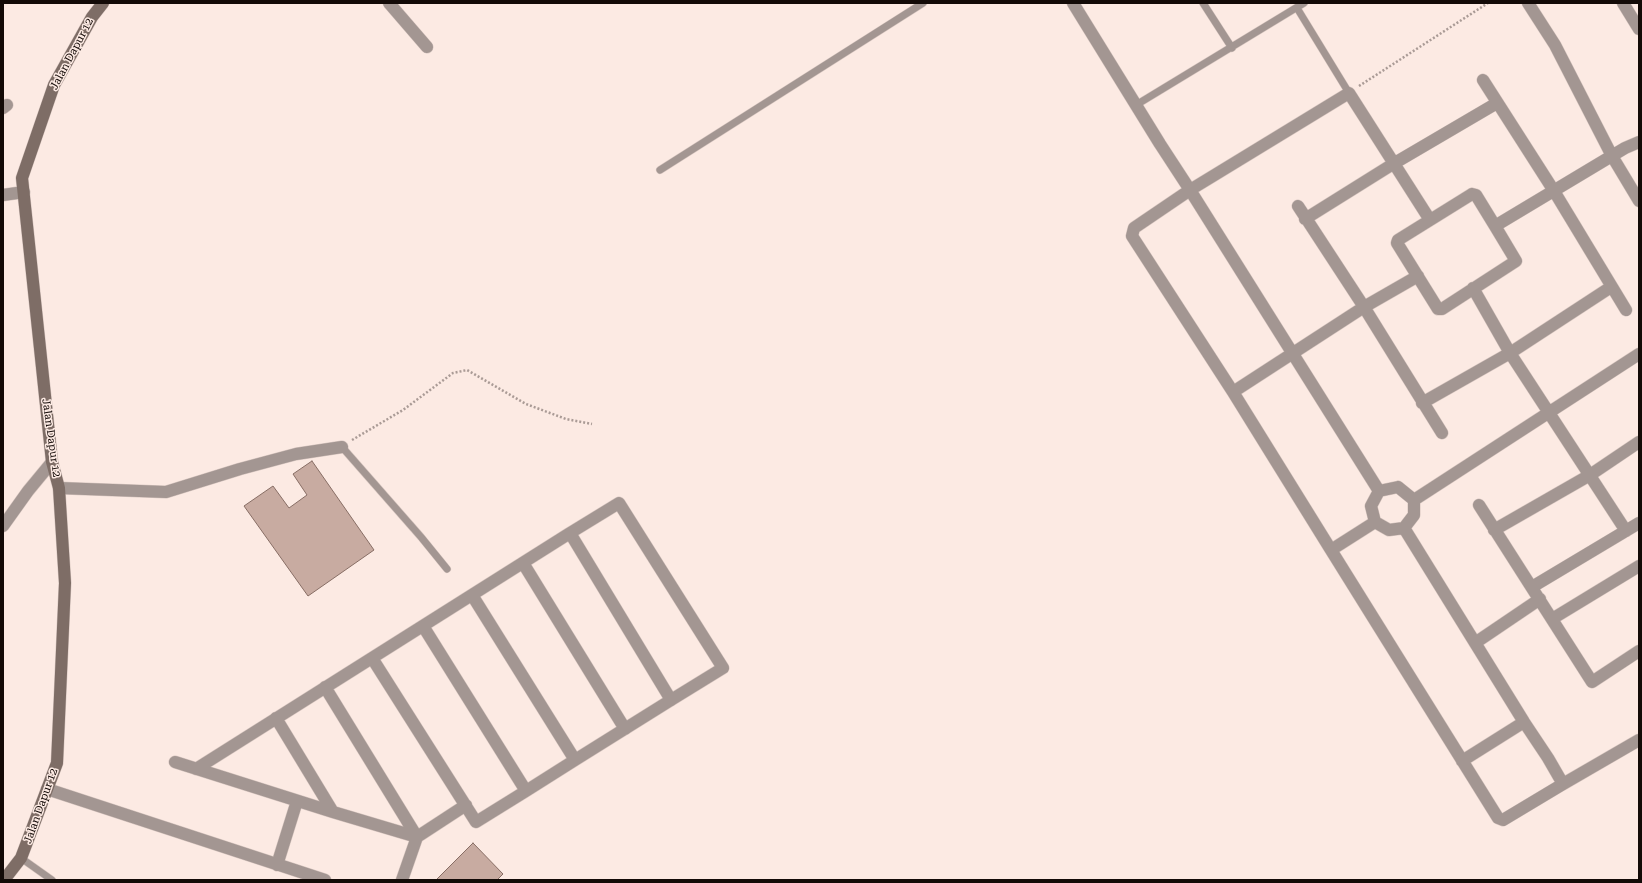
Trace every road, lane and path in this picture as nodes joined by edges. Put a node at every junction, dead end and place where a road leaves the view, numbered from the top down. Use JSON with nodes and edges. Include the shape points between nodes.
{"nodes":[{"id":1,"x":102,"y":3,"type":"edge"},
{"id":2,"x":389,"y":3,"type":"edge"},
{"id":3,"x":923,"y":3,"type":"edge"},
{"id":4,"x":1073,"y":3,"type":"edge"},
{"id":5,"x":1203,"y":3,"type":"edge"},
{"id":6,"x":1304,"y":3,"type":"edge"},
{"id":7,"x":1488,"y":3,"type":"edge"},
{"id":8,"x":1528,"y":3,"type":"edge"},
{"id":9,"x":1623,"y":3,"type":"edge"},
{"id":10,"x":1297,"y":8,"type":"junction"},
{"id":11,"x":1639,"y":29,"type":"edge"},
{"id":12,"x":427,"y":47,"type":"dead end"},
{"id":13,"x":1232,"y":48,"type":"junction"},
{"id":14,"x":1483,"y":80,"type":"dead end"},
{"id":15,"x":1349,"y":93,"type":"junction"},
{"id":16,"x":1497,"y":103,"type":"junction"},
{"id":17,"x":1136,"y":105,"type":"junction"},
{"id":18,"x":1639,"y":142,"type":"edge"},
{"id":19,"x":1612,"y":156,"type":"junction"},
{"id":20,"x":1393,"y":164,"type":"junction"},
{"id":21,"x":660,"y":170,"type":"dead end"},
{"id":22,"x":1190,"y":190,"type":"junction"},
{"id":23,"x":1554,"y":191,"type":"junction"},
{"id":24,"x":24,"y":192,"type":"junction"},
{"id":25,"x":3,"y":195,"type":"edge"},
{"id":26,"x":1639,"y":201,"type":"edge"},
{"id":27,"x":1298,"y":206,"type":"dead end"},
{"id":28,"x":1305,"y":219,"type":"junction"},
{"id":29,"x":1430,"y":220,"type":"junction"},
{"id":30,"x":1495,"y":226,"type":"junction"},
{"id":31,"x":1418,"y":276,"type":"junction"},
{"id":32,"x":1611,"y":287,"type":"junction"},
{"id":33,"x":1473,"y":288,"type":"junction"},
{"id":34,"x":1364,"y":307,"type":"junction"},
{"id":35,"x":1626,"y":310,"type":"dead end"},
{"id":36,"x":1292,"y":352,"type":"junction"},
{"id":37,"x":1510,"y":353,"type":"junction"},
{"id":38,"x":1639,"y":354,"type":"edge"},
{"id":39,"x":1233,"y":392,"type":"junction"},
{"id":40,"x":1422,"y":403,"type":"junction"},
{"id":41,"x":1548,"y":412,"type":"junction"},
{"id":42,"x":592,"y":424,"type":"dead end"},
{"id":43,"x":1442,"y":433,"type":"dead end"},
{"id":44,"x":1639,"y":442,"type":"edge"},
{"id":45,"x":342,"y":447,"type":"junction"},
{"id":46,"x":52,"y":462,"type":"junction"},
{"id":47,"x":1590,"y":475,"type":"junction"},
{"id":48,"x":59,"y":488,"type":"junction"},
{"id":49,"x":1379,"y":491,"type":"junction"},
{"id":50,"x":1414,"y":500,"type":"junction"},
{"id":51,"x":1479,"y":505,"type":"dead end"},
{"id":52,"x":1375,"y":522,"type":"junction"},
{"id":53,"x":1639,"y":523,"type":"edge"},
{"id":54,"x":3,"y":526,"type":"edge"},
{"id":55,"x":1404,"y":528,"type":"junction"},
{"id":56,"x":1494,"y":530,"type":"junction"},
{"id":57,"x":1626,"y":531,"type":"junction"},
{"id":58,"x":570,"y":533,"type":"junction"},
{"id":59,"x":1331,"y":550,"type":"junction"},
{"id":60,"x":523,"y":563,"type":"junction"},
{"id":61,"x":1639,"y":566,"type":"edge"},
{"id":62,"x":447,"y":569,"type":"dead end"},
{"id":63,"x":1532,"y":587,"type":"junction"},
{"id":64,"x":472,"y":595,"type":"junction"},
{"id":65,"x":1540,"y":599,"type":"junction"},
{"id":66,"x":1552,"y":619,"type":"junction"},
{"id":67,"x":423,"y":626,"type":"junction"},
{"id":68,"x":1475,"y":643,"type":"junction"},
{"id":69,"x":1639,"y":651,"type":"edge"},
{"id":70,"x":372,"y":658,"type":"junction"},
{"id":71,"x":325,"y":687,"type":"junction"},
{"id":72,"x":671,"y":700,"type":"junction"},
{"id":73,"x":276,"y":718,"type":"junction"},
{"id":74,"x":1524,"y":722,"type":"junction"},
{"id":75,"x":625,"y":729,"type":"junction"},
{"id":76,"x":1639,"y":740,"type":"edge"},
{"id":77,"x":575,"y":760,"type":"junction"},
{"id":78,"x":1462,"y":761,"type":"junction"},
{"id":79,"x":175,"y":762,"type":"dead end"},
{"id":80,"x":196,"y":769,"type":"junction"},
{"id":81,"x":1563,"y":784,"type":"junction"},
{"id":82,"x":47,"y":789,"type":"junction"},
{"id":83,"x":526,"y":791,"type":"junction"},
{"id":84,"x":297,"y":801,"type":"junction"},
{"id":85,"x":466,"y":805,"type":"junction"},
{"id":86,"x":333,"y":812,"type":"junction"},
{"id":87,"x":417,"y":836,"type":"junction"},
{"id":88,"x":21,"y":858,"type":"junction"},
{"id":89,"x":277,"y":865,"type":"junction"},
{"id":90,"x":4,"y":880,"type":"edge"},
{"id":91,"x":52,"y":880,"type":"edge"},
{"id":92,"x":325,"y":880,"type":"edge"},
{"id":93,"x":402,"y":880,"type":"edge"}],
"edges":[{"from":1,"to":24,"type":"street","name":"Jalan Dapur 12","via":[[92,16],[54,85],[22,178]]},
{"from":2,"to":12,"type":"street"},
{"from":3,"to":21,"type":"lane"},
{"from":4,"to":17,"type":"street"},
{"from":5,"to":13,"type":"lane"},
{"from":6,"to":10,"type":"lane"},
{"from":7,"to":15,"type":"path"},
{"from":8,"to":19,"type":"street","via":[[1555,45]]},
{"from":9,"to":11,"type":"street"},
{"from":10,"to":13,"type":"lane"},
{"from":10,"to":15,"type":"lane"},
{"from":13,"to":17,"type":"lane"},
{"from":14,"to":16,"type":"street"},
{"from":15,"to":20,"type":"street"},
{"from":15,"to":22,"type":"street"},
{"from":16,"to":20,"type":"street"},
{"from":16,"to":23,"type":"street"},
{"from":17,"to":22,"type":"street"},
{"from":18,"to":19,"type":"street"},
{"from":19,"to":23,"type":"street"},
{"from":19,"to":26,"type":"street"},
{"from":20,"to":28,"type":"street"},
{"from":20,"to":29,"type":"street"},
{"from":22,"to":36,"type":"street"},
{"from":22,"to":39,"type":"street","via":[[1134,228],[1132,236]]},
{"from":23,"to":30,"type":"street"},
{"from":23,"to":32,"type":"street"},
{"from":24,"to":25,"type":"street"},
{"from":24,"to":46,"type":"street","name":"Jalan Dapur 12"},
{"from":27,"to":28,"type":"street"},
{"from":28,"to":34,"type":"street"},
{"from":29,"to":30,"type":"street","via":[[1472,194],[1476,195]]},
{"from":29,"to":31,"type":"street","via":[[1397,243]]},
{"from":30,"to":33,"type":"street","via":[[1516,262]]},
{"from":31,"to":33,"type":"street","via":[[1438,309],[1442,309]]},
{"from":31,"to":34,"type":"street"},
{"from":32,"to":35,"type":"street"},
{"from":32,"to":37,"type":"street"},
{"from":33,"to":37,"type":"street"},
{"from":34,"to":36,"type":"street"},
{"from":34,"to":40,"type":"street"},
{"from":36,"to":39,"type":"street"},
{"from":36,"to":49,"type":"street"},
{"from":37,"to":40,"type":"street"},
{"from":37,"to":41,"type":"street"},
{"from":38,"to":41,"type":"street"},
{"from":39,"to":59,"type":"street"},
{"from":40,"to":43,"type":"street"},
{"from":41,"to":47,"type":"street"},
{"from":41,"to":50,"type":"street"},
{"from":42,"to":45,"type":"path","via":[[566,419],[526,404],[467,370],[453,374],[403,410]]},
{"from":44,"to":47,"type":"street"},
{"from":45,"to":48,"type":"street","via":[[296,454],[166,492]]},
{"from":45,"to":62,"type":"lane"},
{"from":46,"to":48,"type":"street","name":"Jalan Dapur 12"},
{"from":46,"to":54,"type":"street"},
{"from":47,"to":56,"type":"street"},
{"from":47,"to":57,"type":"street"},
{"from":48,"to":82,"type":"street","name":"Jalan Dapur 12","via":[[65,583],[57,763]]},
{"from":49,"to":50,"type":"street","via":[[1398,487]]},
{"from":49,"to":52,"type":"street","via":[[1371,506]]},
{"from":50,"to":55,"type":"street","via":[[1414,516]]},
{"from":51,"to":56,"type":"street"},
{"from":52,"to":55,"type":"street","via":[[1389,530]]},
{"from":52,"to":59,"type":"street"},
{"from":53,"to":57,"type":"street"},
{"from":55,"to":68,"type":"street"},
{"from":56,"to":63,"type":"street"},
{"from":57,"to":63,"type":"street"},
{"from":58,"to":60,"type":"street"},
{"from":58,"to":72,"type":"street"},
{"from":58,"to":72,"type":"street","via":[[619,503],[722,668]]},
{"from":59,"to":78,"type":"street"},
{"from":60,"to":64,"type":"street"},
{"from":60,"to":75,"type":"street"},
{"from":61,"to":66,"type":"street"},
{"from":63,"to":65,"type":"street"},
{"from":64,"to":67,"type":"street"},
{"from":64,"to":77,"type":"street"},
{"from":65,"to":66,"type":"street"},
{"from":65,"to":68,"type":"street"},
{"from":66,"to":69,"type":"street","via":[[1592,682]]},
{"from":67,"to":70,"type":"street"},
{"from":67,"to":83,"type":"street"},
{"from":68,"to":74,"type":"street"},
{"from":70,"to":71,"type":"street"},
{"from":70,"to":85,"type":"street"},
{"from":71,"to":73,"type":"street"},
{"from":71,"to":87,"type":"street"},
{"from":72,"to":75,"type":"street"},
{"from":73,"to":80,"type":"street"},
{"from":73,"to":86,"type":"street"},
{"from":74,"to":78,"type":"street"},
{"from":74,"to":81,"type":"street"},
{"from":75,"to":77,"type":"street"},
{"from":76,"to":81,"type":"street"},
{"from":77,"to":83,"type":"street"},
{"from":78,"to":81,"type":"street","via":[[1501,820]]},
{"from":79,"to":80,"type":"street"},
{"from":80,"to":84,"type":"street"},
{"from":82,"to":88,"type":"street","name":"Jalan Dapur 12"},
{"from":82,"to":89,"type":"street"},
{"from":83,"to":85,"type":"street","via":[[476,822]]},
{"from":84,"to":86,"type":"street"},
{"from":84,"to":89,"type":"street"},
{"from":85,"to":87,"type":"street"},
{"from":86,"to":87,"type":"street"},
{"from":87,"to":93,"type":"street"},
{"from":88,"to":90,"type":"street","name":"Jalan Dapur 12"},
{"from":88,"to":91,"type":"lane"},
{"from":89,"to":92,"type":"street"}]}
